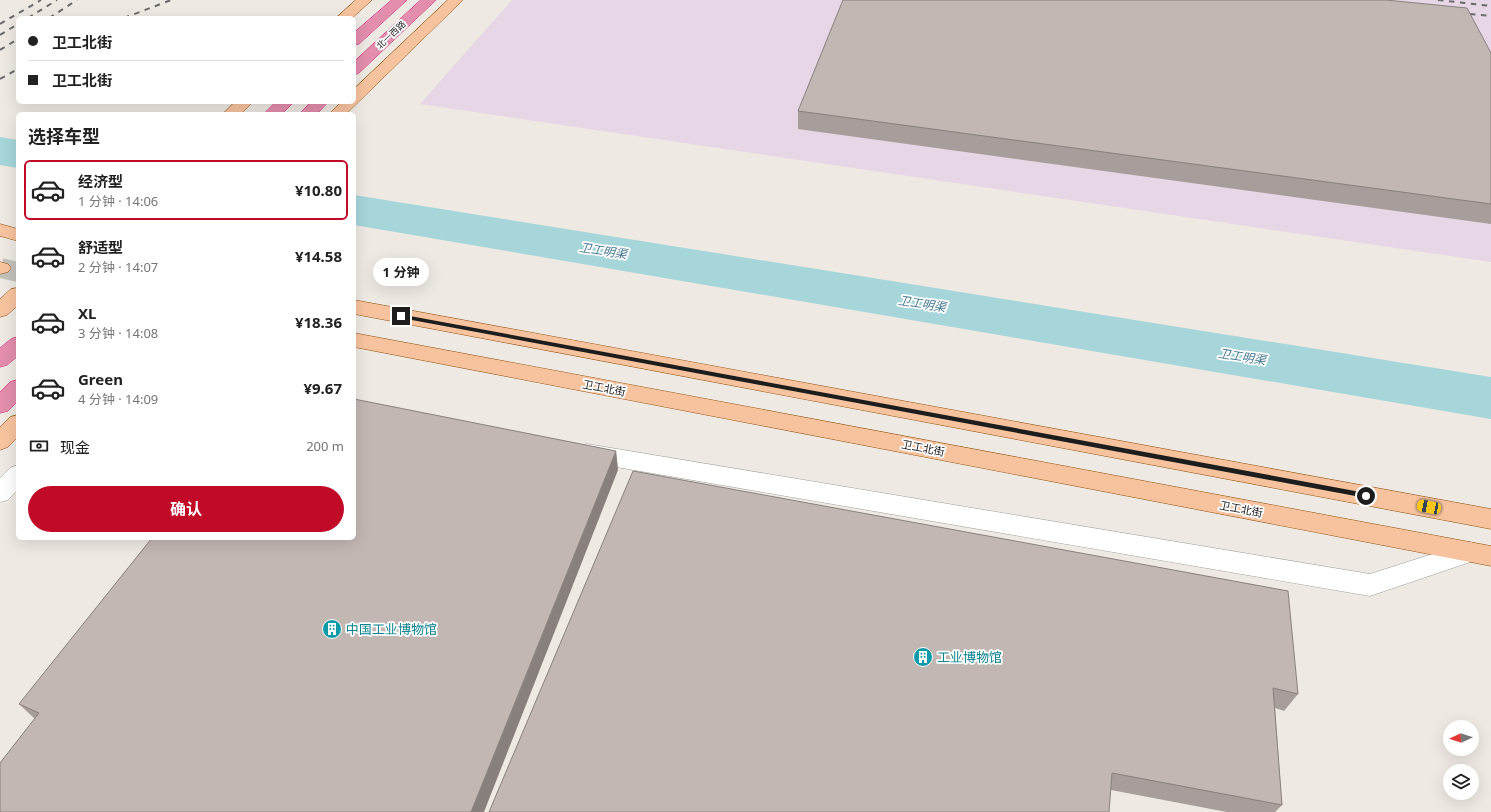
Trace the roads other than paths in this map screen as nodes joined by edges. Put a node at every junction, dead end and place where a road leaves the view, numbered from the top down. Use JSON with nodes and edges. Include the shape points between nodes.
{"nodes":[{"id":1,"x":365,"y":0,"type":"edge"},
{"id":2,"x":400,"y":0,"type":"edge"},
{"id":3,"x":429,"y":0,"type":"edge"},
{"id":4,"x":456,"y":0,"type":"edge"},
{"id":5,"x":346,"y":16,"type":"edge"},
{"id":6,"x":356,"y":39,"type":"edge"},
{"id":7,"x":356,"y":68,"type":"edge"},
{"id":8,"x":356,"y":96,"type":"edge"},
{"id":9,"x":243,"y":104,"type":"edge"},
{"id":10,"x":284,"y":104,"type":"edge"},
{"id":11,"x":318,"y":104,"type":"edge"},
{"id":12,"x":348,"y":104,"type":"edge"},
{"id":13,"x":233,"y":112,"type":"edge"},
{"id":14,"x":274,"y":112,"type":"edge"},
{"id":15,"x":310,"y":112,"type":"edge"},
{"id":16,"x":339,"y":112,"type":"edge"},
{"id":17,"x":0,"y":230,"type":"edge"},
{"id":18,"x":16,"y":234,"type":"edge"},
{"id":19,"x":16,"y":296,"type":"edge"},
{"id":20,"x":356,"y":307,"type":"edge"},
{"id":21,"x":0,"y":310,"type":"edge"},
{"id":22,"x":356,"y":340,"type":"edge"},
{"id":23,"x":16,"y":346,"type":"edge"},
{"id":24,"x":0,"y":360,"type":"edge"},
{"id":25,"x":16,"y":390,"type":"edge"},
{"id":26,"x":0,"y":405,"type":"edge"},
{"id":27,"x":16,"y":425,"type":"edge"},
{"id":28,"x":0,"y":441,"type":"edge"},
{"id":29,"x":567,"y":450,"type":"edge"},
{"id":30,"x":16,"y":476,"type":"edge"},
{"id":31,"x":0,"y":493,"type":"edge"},
{"id":32,"x":1491,"y":519,"type":"edge"},
{"id":33,"x":1480,"y":554,"type":"edge"}],
"edges":[{"from":1,"to":5,"type":"main road"},
{"from":2,"to":6,"type":"highway","name":"北一西路"},
{"from":3,"to":7,"type":"highway","name":"北一西路"},
{"from":4,"to":8,"type":"main road"},
{"from":9,"to":13,"type":"main road"},
{"from":10,"to":14,"type":"highway"},
{"from":11,"to":15,"type":"highway"},
{"from":12,"to":16,"type":"main road"},
{"from":17,"to":18,"type":"main road"},
{"from":19,"to":21,"type":"main road"},
{"from":20,"to":32,"type":"main road"},
{"from":22,"to":33,"type":"main road","name":"卫工北街"},
{"from":23,"to":24,"type":"highway"},
{"from":25,"to":26,"type":"highway"},
{"from":27,"to":28,"type":"main road"},
{"from":29,"to":33,"type":"street","via":[[1370,585]]},
{"from":30,"to":31,"type":"street"}]}
